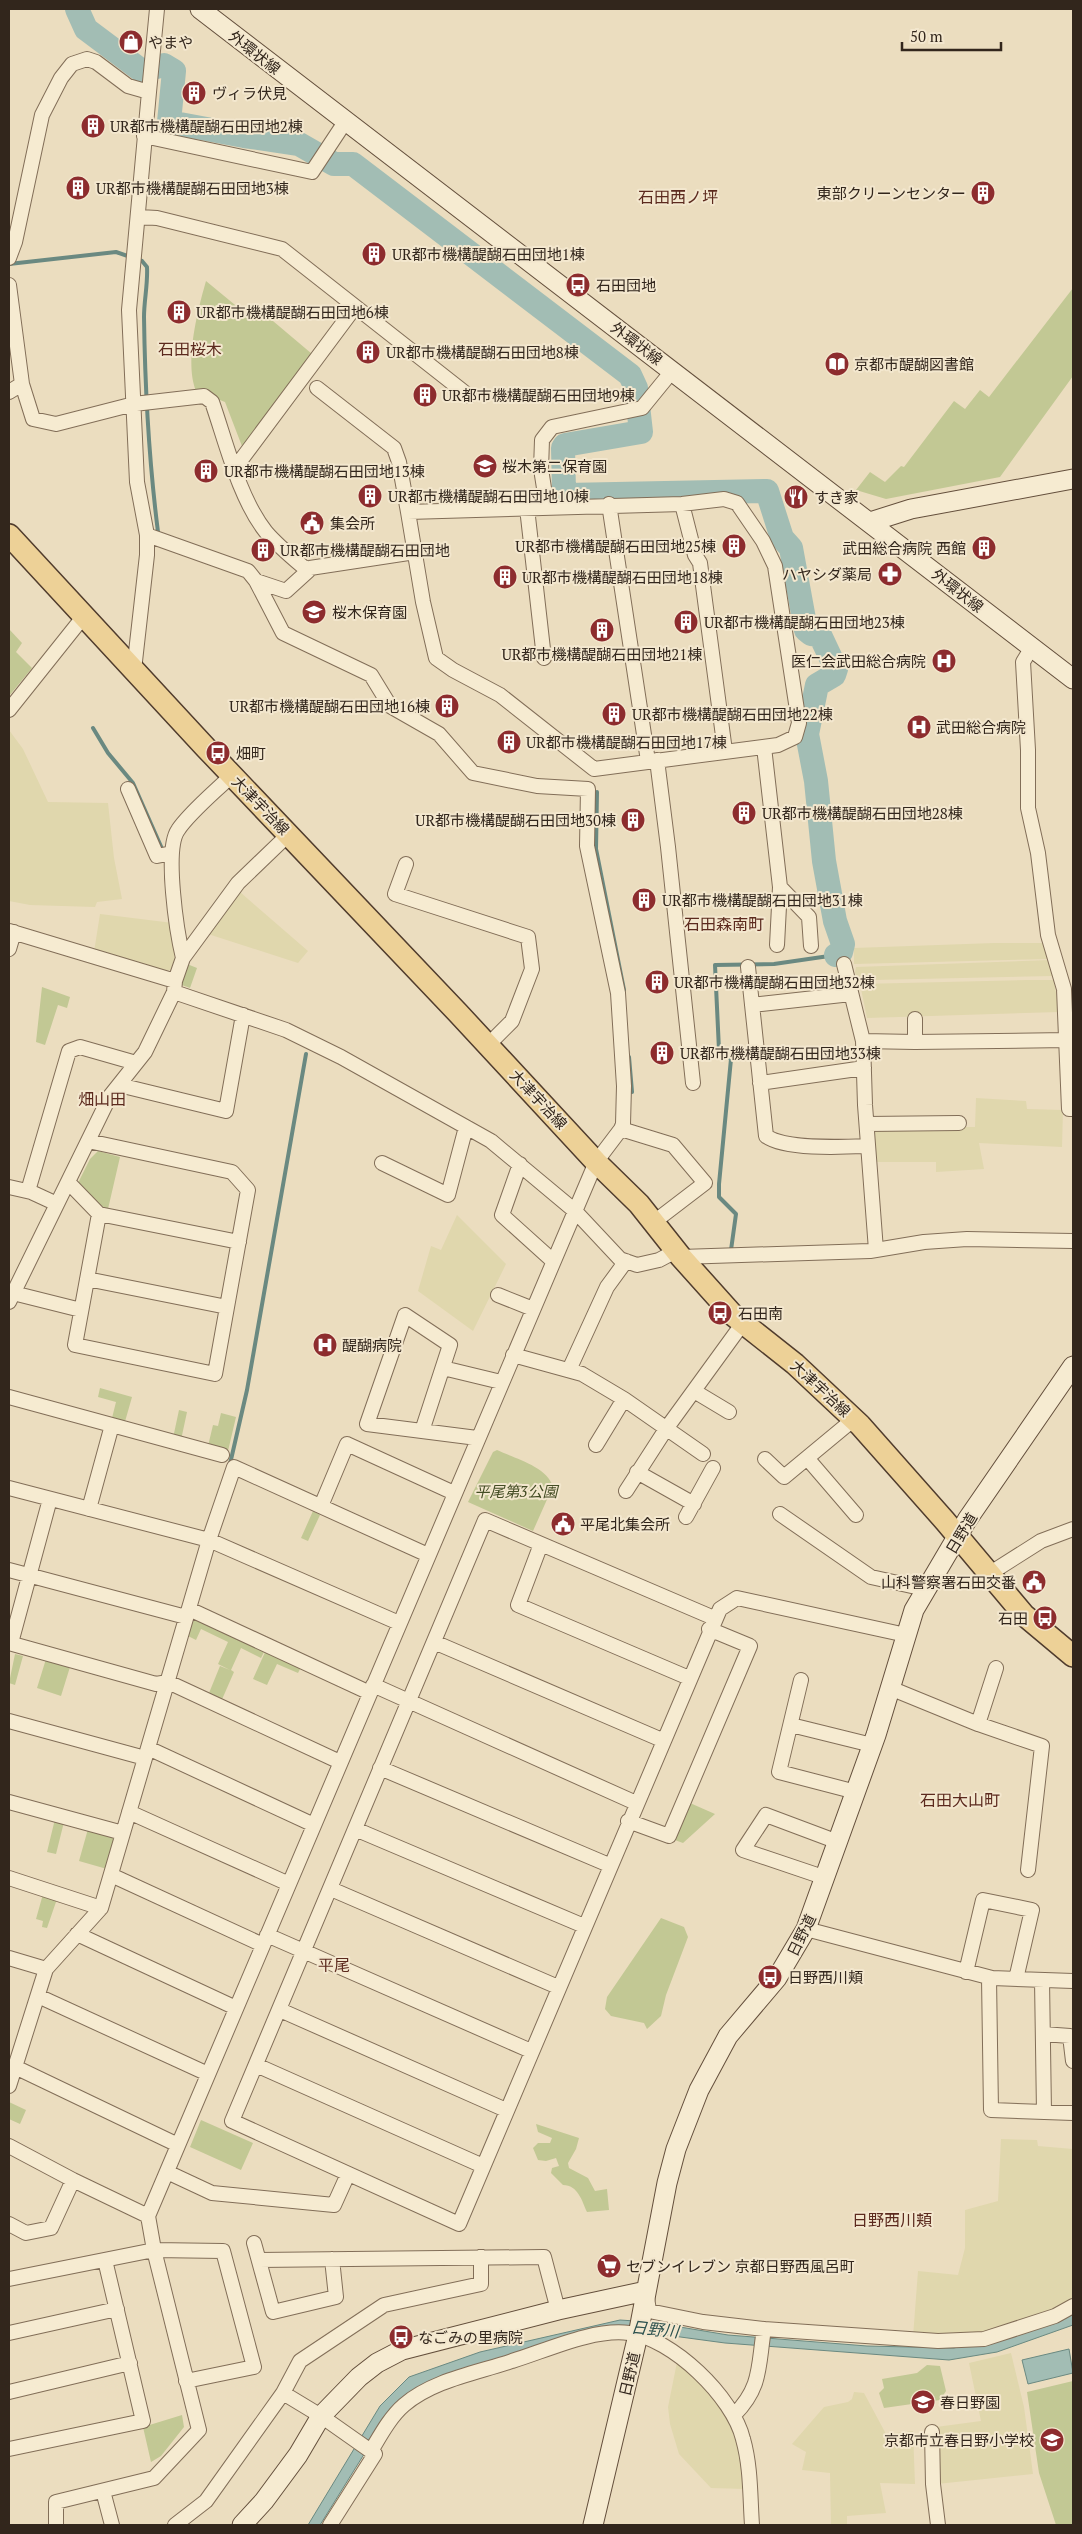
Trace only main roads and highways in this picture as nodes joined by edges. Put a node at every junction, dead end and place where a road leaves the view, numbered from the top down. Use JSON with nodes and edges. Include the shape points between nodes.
{"nodes":[{"id":1,"x":9,"y":535,"type":"edge"},
{"id":2,"x":1073,"y":1656,"type":"edge"}],
"edges":[{"from":1,"to":2,"type":"main road","name":"大津宇治線","via":[[596,1162],[639,1204],[733,1315],[795,1364],[854,1419],[1024,1615]]}]}
